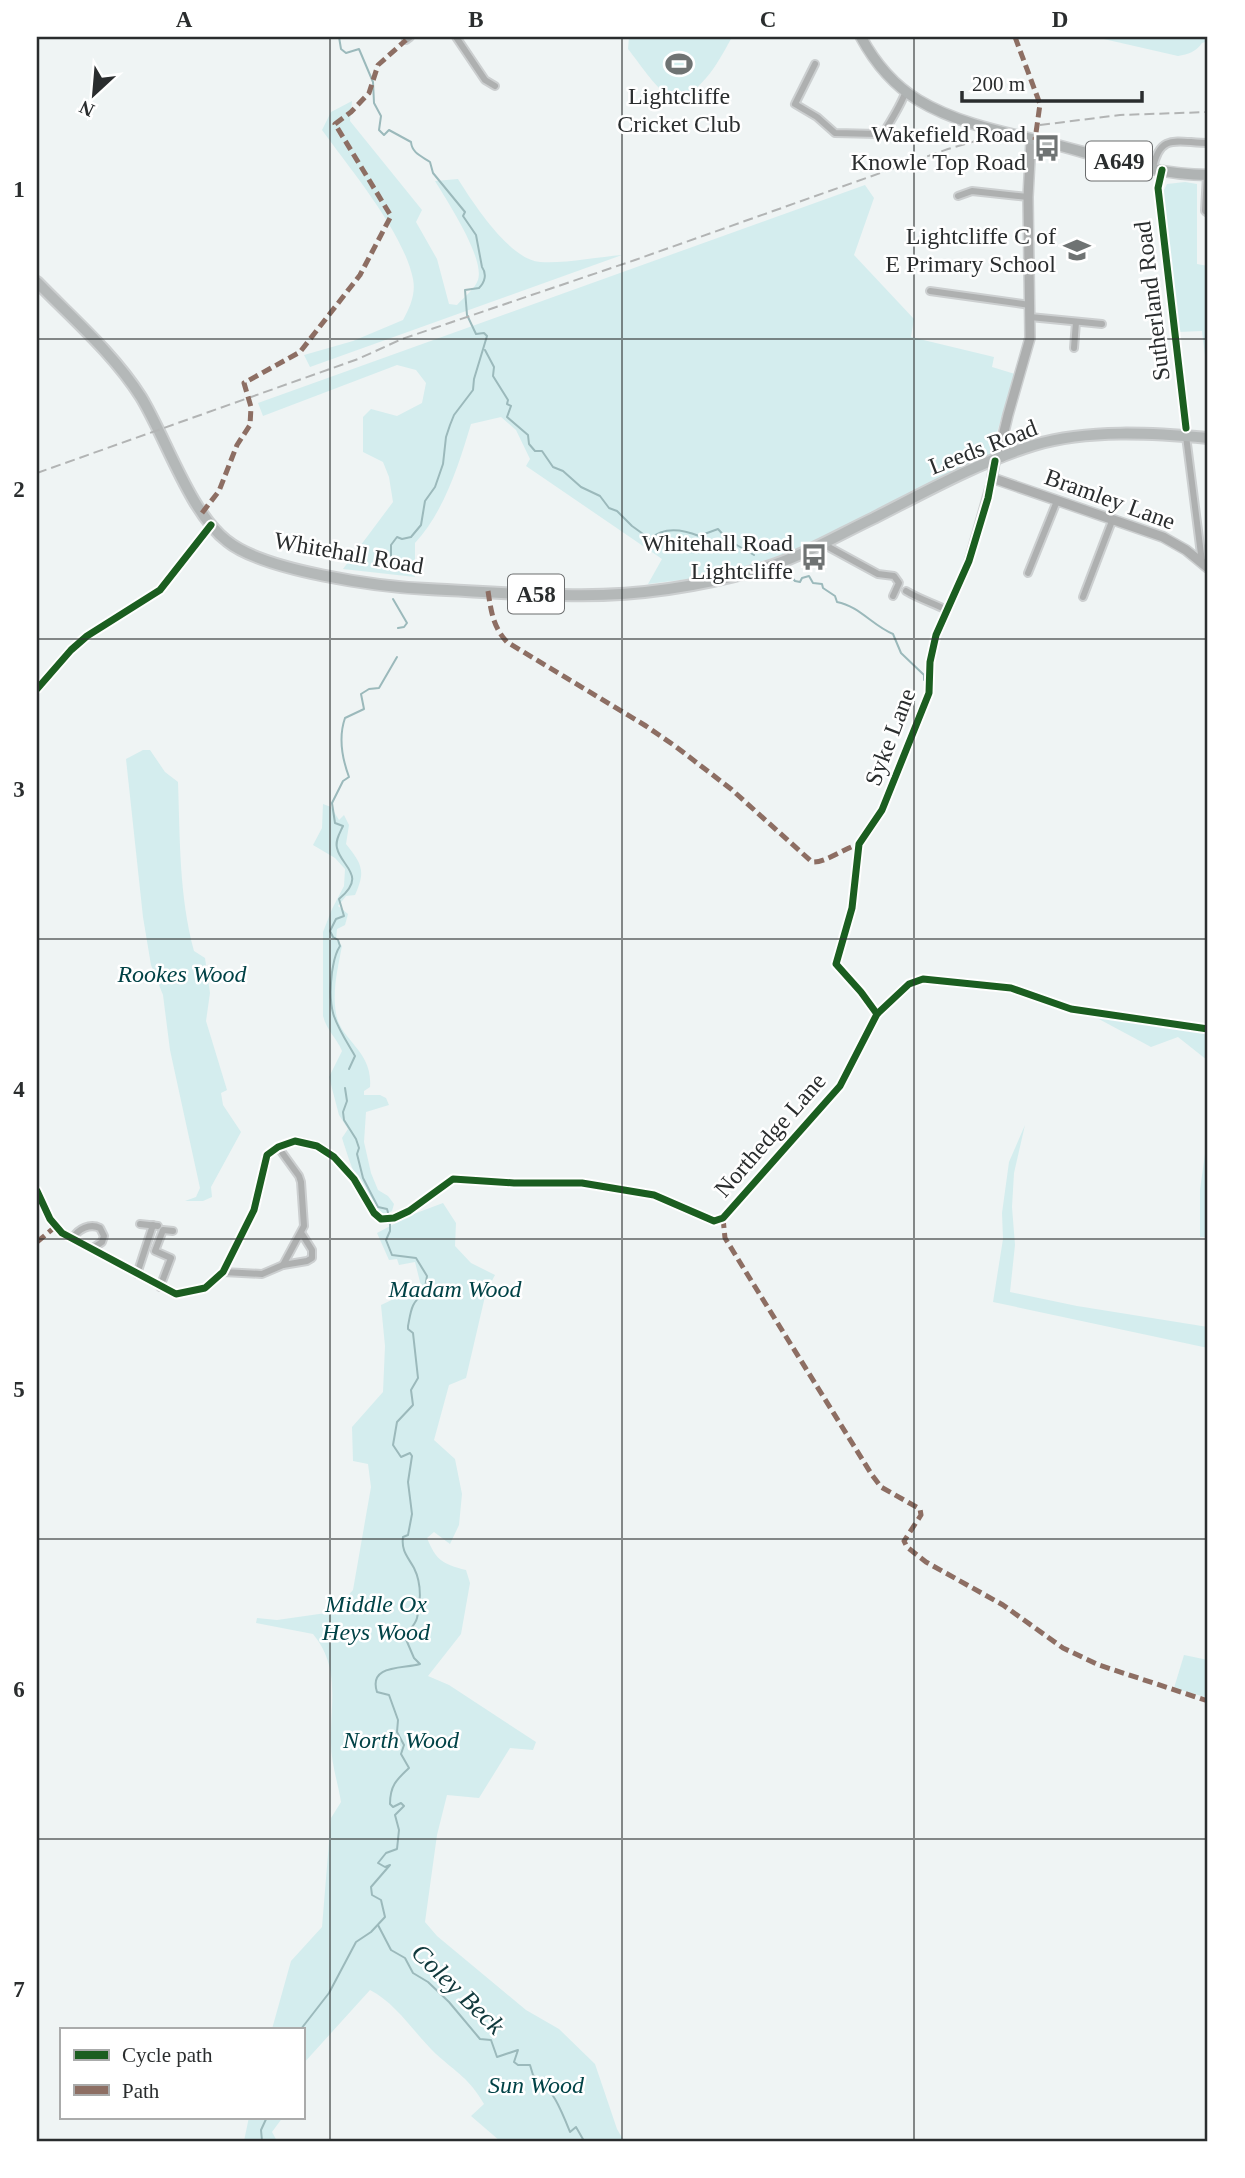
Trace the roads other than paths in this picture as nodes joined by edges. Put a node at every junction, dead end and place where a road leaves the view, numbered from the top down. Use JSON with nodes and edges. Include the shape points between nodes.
{"nodes":[{"id":1,"x":456,"y":37,"type":"edge"},
{"id":2,"x":861,"y":37,"type":"edge"},
{"id":3,"x":815,"y":64,"type":"dead end"},
{"id":4,"x":495,"y":86,"type":"dead end"},
{"id":5,"x":906,"y":91,"type":"junction"},
{"id":6,"x":1031,"y":139,"type":"junction"},
{"id":7,"x":1208,"y":143,"type":"edge"},
{"id":8,"x":1157,"y":169,"type":"junction"},
{"id":9,"x":1208,"y":175,"type":"edge"},
{"id":10,"x":958,"y":196,"type":"dead end"},
{"id":11,"x":1028,"y":197,"type":"junction"},
{"id":12,"x":1208,"y":213,"type":"edge"},
{"id":13,"x":37,"y":282,"type":"edge"},
{"id":14,"x":930,"y":291,"type":"dead end"},
{"id":15,"x":1030,"y":305,"type":"junction"},
{"id":16,"x":1030,"y":317,"type":"junction"},
{"id":17,"x":1076,"y":322,"type":"junction"},
{"id":18,"x":1102,"y":324,"type":"dead end"},
{"id":19,"x":1074,"y":348,"type":"dead end"},
{"id":20,"x":1186,"y":432,"type":"junction"},
{"id":21,"x":1208,"y":438,"type":"edge"},
{"id":22,"x":998,"y":459,"type":"junction"},
{"id":23,"x":992,"y":478,"type":"junction"},
{"id":24,"x":1057,"y":501,"type":"junction"},
{"id":25,"x":1112,"y":521,"type":"junction"},
{"id":26,"x":864,"y":522,"type":"joint"},
{"id":27,"x":211,"y":526,"type":"junction"},
{"id":28,"x":822,"y":543,"type":"junction"},
{"id":29,"x":1205,"y":565,"type":"edge"},
{"id":30,"x":1028,"y":573,"type":"dead end"},
{"id":31,"x":905,"y":591,"type":"dead end"},
{"id":32,"x":893,"y":596,"type":"dead end"},
{"id":33,"x":1083,"y":597,"type":"dead end"},
{"id":34,"x":947,"y":610,"type":"junction"},
{"id":35,"x":37,"y":689,"type":"edge"},
{"id":36,"x":877,"y":1014,"type":"junction"},
{"id":37,"x":1208,"y":1029,"type":"edge"},
{"id":38,"x":278,"y":1147,"type":"junction"},
{"id":39,"x":37,"y":1191,"type":"edge"},
{"id":40,"x":40,"y":1206,"type":"edge"},
{"id":41,"x":139,"y":1224,"type":"dead end"},
{"id":42,"x":173,"y":1231,"type":"dead end"},
{"id":43,"x":302,"y":1234,"type":"junction"},
{"id":44,"x":73,"y":1238,"type":"junction"},
{"id":45,"x":93,"y":1248,"type":"junction"},
{"id":46,"x":282,"y":1265,"type":"junction"},
{"id":47,"x":223,"y":1272,"type":"junction"},
{"id":48,"x":137,"y":1274,"type":"junction"},
{"id":49,"x":160,"y":1287,"type":"junction"}],
"edges":[{"from":1,"to":4,"type":"street","via":[[485,80]]},
{"from":2,"to":5,"type":"main road","number":"A649","via":[[884,73]]},
{"from":3,"to":5,"type":"street","via":[[795,104],[835,133],[884,132]]},
{"from":5,"to":6,"type":"main road","number":"A649","via":[[966,122]]},
{"from":6,"to":8,"type":"main road","number":"A649"},
{"from":6,"to":11,"type":"street","name":"Syke Lane"},
{"from":7,"to":8,"type":"street","via":[[1160,146]]},
{"from":8,"to":9,"type":"main road","number":"A649"},
{"from":8,"to":20,"type":"street","name":"Sutherland Road"},
{"from":9,"to":12,"type":"street"},
{"from":10,"to":11,"type":"street","via":[[972,191]]},
{"from":11,"to":15,"type":"street","name":"Syke Lane"},
{"from":13,"to":27,"type":"highway","name":"Whitehall Road","number":"A58","via":[[127,377]]},
{"from":14,"to":15,"type":"street"},
{"from":15,"to":16,"type":"street","name":"Syke Lane"},
{"from":16,"to":17,"type":"street"},
{"from":16,"to":22,"type":"street","name":"Syke Lane","via":[[1030,338]]},
{"from":17,"to":18,"type":"street"},
{"from":17,"to":19,"type":"street"},
{"from":20,"to":21,"type":"highway","name":"Leeds Road","number":"A58"},
{"from":20,"to":22,"type":"highway","name":"Leeds Road","number":"A58","via":[[1072,438]]},
{"from":20,"to":29,"type":"street","name":"Sutherland Road"},
{"from":22,"to":23,"type":"street","name":"Syke Lane"},
{"from":22,"to":26,"type":"highway","name":"Leeds Road","number":"A58"},
{"from":23,"to":24,"type":"street","name":"Bramley Lane"},
{"from":23,"to":34,"type":"street","name":"Syke Lane","via":[[969,561]]},
{"from":24,"to":25,"type":"street","name":"Bramley Lane"},
{"from":24,"to":30,"type":"street"},
{"from":25,"to":29,"type":"street","name":"Bramley Lane","via":[[1177,544]]},
{"from":25,"to":33,"type":"street"},
{"from":26,"to":28,"type":"highway","name":"Whitehall Road","number":"A58"},
{"from":27,"to":28,"type":"highway","name":"Whitehall Road","number":"A58","via":[[242,551],[282,566],[399,587],[565,596],[696,585],[761,569]]},
{"from":27,"to":35,"type":"street","via":[[160,590],[87,636]]},
{"from":28,"to":32,"type":"street","via":[[878,574],[894,576],[899,583]]},
{"from":31,"to":34,"type":"street"},
{"from":34,"to":36,"type":"street","name":"Syke Lane","via":[[930,662],[929,693],[882,810],[859,844],[852,908],[836,960]]},
{"from":36,"to":37,"type":"street","name":"Northedge Lane","via":[[909,984],[923,979],[1011,988],[1071,1009]]},
{"from":36,"to":38,"type":"street","name":"Northedge Lane","via":[[840,1086],[723,1218],[714,1220],[654,1195],[582,1183],[453,1180],[410,1211],[383,1219],[334,1157],[306,1142]]},
{"from":38,"to":43,"type":"street","via":[[301,1182]]},
{"from":38,"to":47,"type":"street","via":[[267,1155],[254,1210]]},
{"from":39,"to":40,"type":"street"},
{"from":40,"to":44,"type":"street","via":[[55,1227]]},
{"from":41,"to":48,"type":"street","via":[[155,1226]]},
{"from":42,"to":49,"type":"street","via":[[163,1230],[155,1251],[171,1258]]},
{"from":43,"to":46,"type":"street"},
{"from":43,"to":46,"type":"street","via":[[312,1258]]},
{"from":44,"to":45,"type":"street"},
{"from":44,"to":45,"type":"street","via":[[77,1231],[96,1225],[104,1237]]},
{"from":45,"to":48,"type":"street"},
{"from":46,"to":47,"type":"street","via":[[262,1274]]},
{"from":47,"to":49,"type":"street","via":[[196,1291],[176,1294]]},
{"from":48,"to":49,"type":"street"}]}
